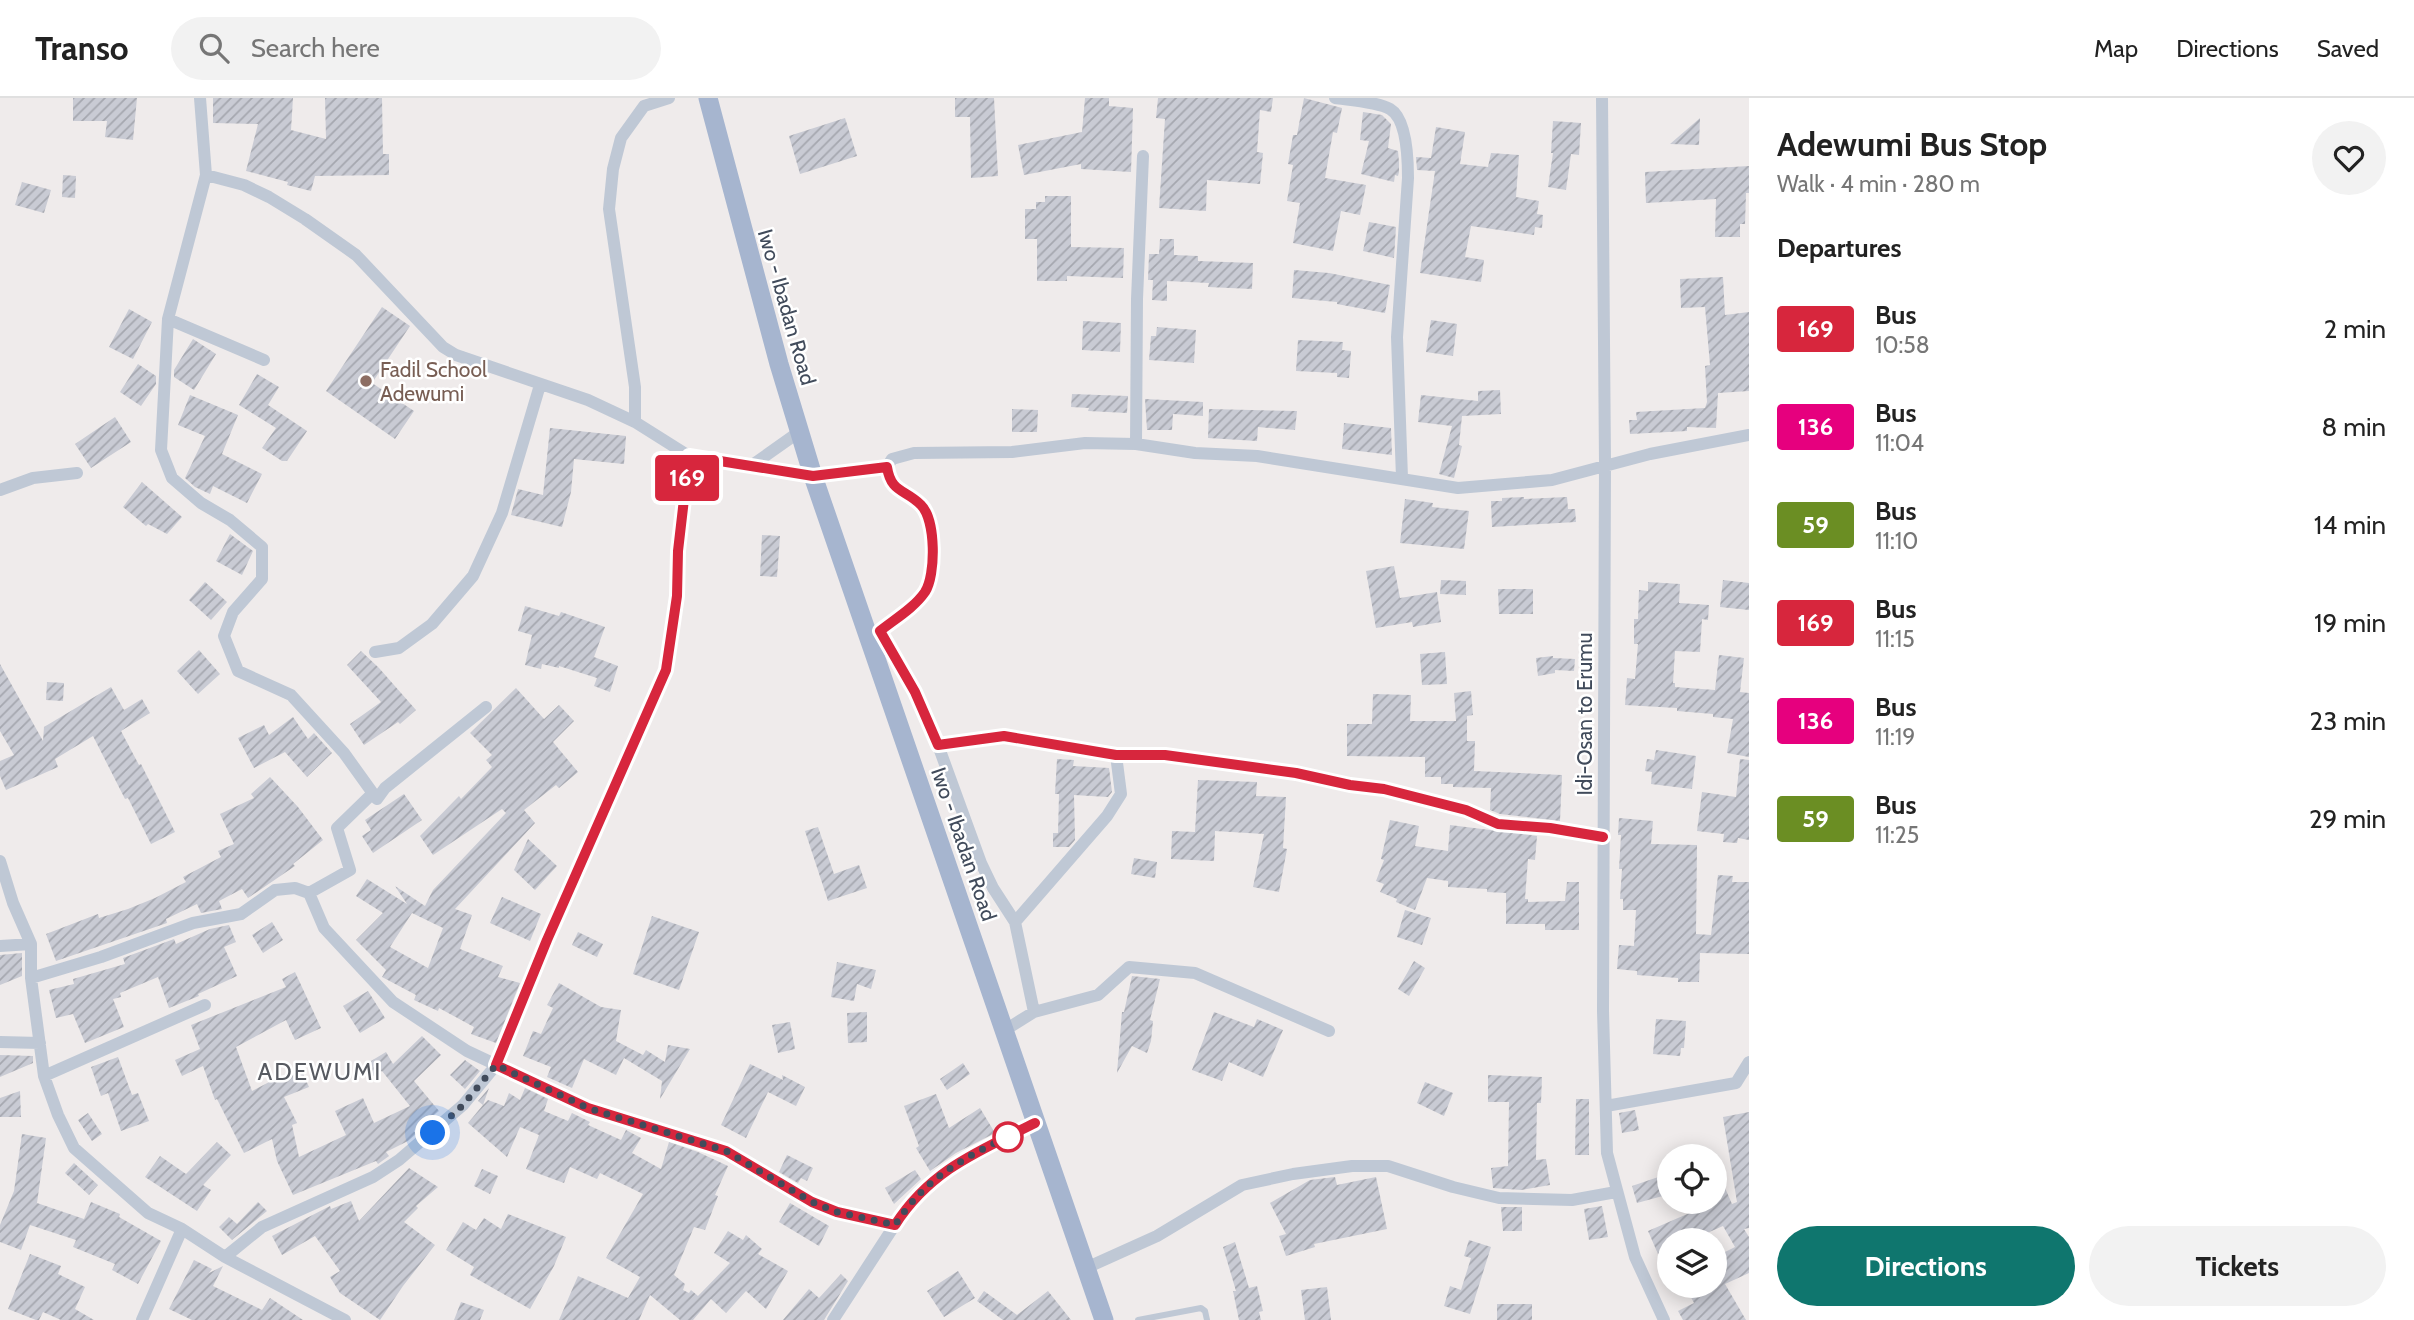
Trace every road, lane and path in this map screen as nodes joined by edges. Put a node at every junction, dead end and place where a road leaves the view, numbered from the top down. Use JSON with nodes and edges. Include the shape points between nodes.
{"nodes":[{"id":1,"x":200,"y":98,"type":"edge"},
{"id":2,"x":669,"y":98,"type":"edge"},
{"id":3,"x":709,"y":98,"type":"edge"},
{"id":4,"x":1335,"y":98,"type":"edge"},
{"id":5,"x":1602,"y":98,"type":"edge"},
{"id":6,"x":1143,"y":156,"type":"dead end"},
{"id":7,"x":206,"y":174,"type":"junction"},
{"id":8,"x":168,"y":319,"type":"junction"},
{"id":9,"x":264,"y":360,"type":"dead end"},
{"id":10,"x":540,"y":385,"type":"junction"},
{"id":11,"x":635,"y":422,"type":"junction"},
{"id":12,"x":799,"y":432,"type":"junction"},
{"id":13,"x":1749,"y":435,"type":"edge"},
{"id":14,"x":1136,"y":444,"type":"junction"},
{"id":15,"x":689,"y":456,"type":"junction"},
{"id":16,"x":1605,"y":464,"type":"junction"},
{"id":17,"x":751,"y":466,"type":"junction"},
{"id":18,"x":887,"y":467,"type":"junction"},
{"id":19,"x":77,"y":473,"type":"dead end"},
{"id":20,"x":813,"y":476,"type":"junction"},
{"id":21,"x":1402,"y":478,"type":"junction"},
{"id":22,"x":0,"y":490,"type":"edge"},
{"id":23,"x":874,"y":633,"type":"junction"},
{"id":24,"x":375,"y":652,"type":"dead end"},
{"id":25,"x":486,"y":707,"type":"dead end"},
{"id":26,"x":938,"y":745,"type":"junction"},
{"id":27,"x":1116,"y":755,"type":"junction"},
{"id":28,"x":377,"y":799,"type":"junction"},
{"id":29,"x":1603,"y":837,"type":"junction"},
{"id":30,"x":0,"y":861,"type":"edge"},
{"id":31,"x":309,"y":893,"type":"junction"},
{"id":32,"x":1015,"y":922,"type":"junction"},
{"id":33,"x":31,"y":944,"type":"junction"},
{"id":34,"x":0,"y":946,"type":"edge"},
{"id":35,"x":31,"y":978,"type":"junction"},
{"id":36,"x":205,"y":1005,"type":"dead end"},
{"id":37,"x":1034,"y":1012,"type":"junction"},
{"id":38,"x":1005,"y":1030,"type":"junction"},
{"id":39,"x":1329,"y":1031,"type":"dead end"},
{"id":40,"x":0,"y":1042,"type":"edge"},
{"id":41,"x":40,"y":1043,"type":"junction"},
{"id":42,"x":1749,"y":1062,"type":"edge"},
{"id":43,"x":496,"y":1065,"type":"junction"},
{"id":44,"x":44,"y":1076,"type":"junction"},
{"id":45,"x":1606,"y":1106,"type":"junction"},
{"id":46,"x":1035,"y":1123,"type":"junction"},
{"id":47,"x":1616,"y":1192,"type":"junction"},
{"id":48,"x":895,"y":1225,"type":"junction"},
{"id":49,"x":182,"y":1229,"type":"junction"},
{"id":50,"x":225,"y":1257,"type":"junction"},
{"id":51,"x":1086,"y":1268,"type":"junction"},
{"id":52,"x":1155,"y":1319,"type":"edge"},
{"id":53,"x":142,"y":1320,"type":"edge"},
{"id":54,"x":345,"y":1320,"type":"edge"},
{"id":55,"x":833,"y":1320,"type":"edge"},
{"id":56,"x":1104,"y":1320,"type":"edge"},
{"id":57,"x":1138,"y":1320,"type":"edge"},
{"id":58,"x":1207,"y":1320,"type":"edge"},
{"id":59,"x":1664,"y":1320,"type":"edge"}],
"edges":[{"from":1,"to":7,"type":"street"},
{"from":2,"to":11,"type":"street","via":[[644,106],[621,138],[613,169],[611,223],[635,387]]},
{"from":3,"to":12,"type":"main road","name":"Iwo - Ibadan Road"},
{"from":4,"to":21,"type":"street","via":[[1389,108],[1398,116],[1408,157],[1397,337]]},
{"from":5,"to":16,"type":"street","name":"Idi-Osan to Erumu"},
{"from":6,"to":14,"type":"street"},
{"from":7,"to":8,"type":"street"},
{"from":7,"to":10,"type":"street","via":[[269,197],[356,255],[443,347]]},
{"from":8,"to":9,"type":"street"},
{"from":8,"to":28,"type":"street","via":[[161,450],[172,478],[262,547],[262,579],[233,612],[224,636],[238,671],[291,695],[344,753]]},
{"from":10,"to":11,"type":"street"},
{"from":10,"to":24,"type":"street","via":[[502,513],[473,576],[432,624],[399,648]]},
{"from":11,"to":15,"type":"street"},
{"from":12,"to":17,"type":"street"},
{"from":12,"to":20,"type":"main road","name":"Iwo - Ibadan Road"},
{"from":13,"to":16,"type":"street"},
{"from":14,"to":18,"type":"street","via":[[914,453],[892,459]]},
{"from":14,"to":21,"type":"street"},
{"from":15,"to":17,"type":"street"},
{"from":15,"to":43,"type":"street","via":[[666,670]]},
{"from":16,"to":21,"type":"street","via":[[1552,480],[1502,485],[1458,488]]},
{"from":16,"to":29,"type":"street","name":"Idi-Osan to Erumu"},
{"from":17,"to":20,"type":"street"},
{"from":18,"to":20,"type":"street"},
{"from":18,"to":23,"type":"street","via":[[894,487],[920,503],[928,514],[931,567],[926,591],[906,612]]},
{"from":19,"to":22,"type":"street","via":[[33,478]]},
{"from":20,"to":23,"type":"main road","name":"Iwo - Ibadan Road"},
{"from":23,"to":26,"type":"street","via":[[915,692]]},
{"from":23,"to":38,"type":"main road","name":"Iwo - Ibadan Road"},
{"from":25,"to":28,"type":"street"},
{"from":26,"to":27,"type":"street","via":[[1004,736]]},
{"from":26,"to":32,"type":"street","via":[[981,863]]},
{"from":27,"to":29,"type":"street","via":[[1165,755],[1296,773],[1384,789],[1466,810],[1498,824]]},
{"from":27,"to":32,"type":"street","via":[[1121,794]]},
{"from":28,"to":31,"type":"street","via":[[372,794],[337,828],[349,870]]},
{"from":29,"to":45,"type":"street","name":"Idi-Osan to Erumu"},
{"from":30,"to":33,"type":"street"},
{"from":31,"to":35,"type":"street","via":[[295,888],[275,890],[241,914],[193,923]]},
{"from":31,"to":43,"type":"street","via":[[324,929],[393,1002]]},
{"from":32,"to":37,"type":"street"},
{"from":33,"to":34,"type":"street"},
{"from":33,"to":35,"type":"street"},
{"from":35,"to":41,"type":"street"},
{"from":36,"to":44,"type":"street"},
{"from":37,"to":38,"type":"street"},
{"from":37,"to":39,"type":"street","via":[[1098,995],[1129,967],[1195,973]]},
{"from":38,"to":46,"type":"main road","name":"Iwo - Ibadan Road"},
{"from":40,"to":41,"type":"street"},
{"from":41,"to":44,"type":"street"},
{"from":42,"to":45,"type":"street","via":[[1735,1083]]},
{"from":43,"to":48,"type":"street","via":[[588,1108],[726,1151],[812,1202]]},
{"from":43,"to":50,"type":"street","via":[[463,1105],[399,1160],[373,1177],[261,1227]]},
{"from":44,"to":49,"type":"street","via":[[74,1148],[148,1213]]},
{"from":45,"to":47,"type":"street","name":"Idi-Osan to Erumu","via":[[1607,1153]]},
{"from":46,"to":48,"type":"street","via":[[932,1180]]},
{"from":46,"to":51,"type":"main road","name":"Iwo - Ibadan Road"},
{"from":47,"to":51,"type":"street","via":[[1572,1200],[1499,1198],[1388,1167],[1352,1166],[1293,1174],[1242,1185],[1157,1236]]},
{"from":47,"to":59,"type":"street","name":"Idi-Osan to Erumu","via":[[1635,1257]]},
{"from":48,"to":55,"type":"street"},
{"from":49,"to":50,"type":"street"},
{"from":49,"to":53,"type":"street"},
{"from":50,"to":54,"type":"street"},
{"from":51,"to":56,"type":"main road","name":"Iwo - Ibadan Road"},
{"from":52,"to":57,"type":"lane"},
{"from":52,"to":58,"type":"lane","via":[[1201,1308]]}]}
